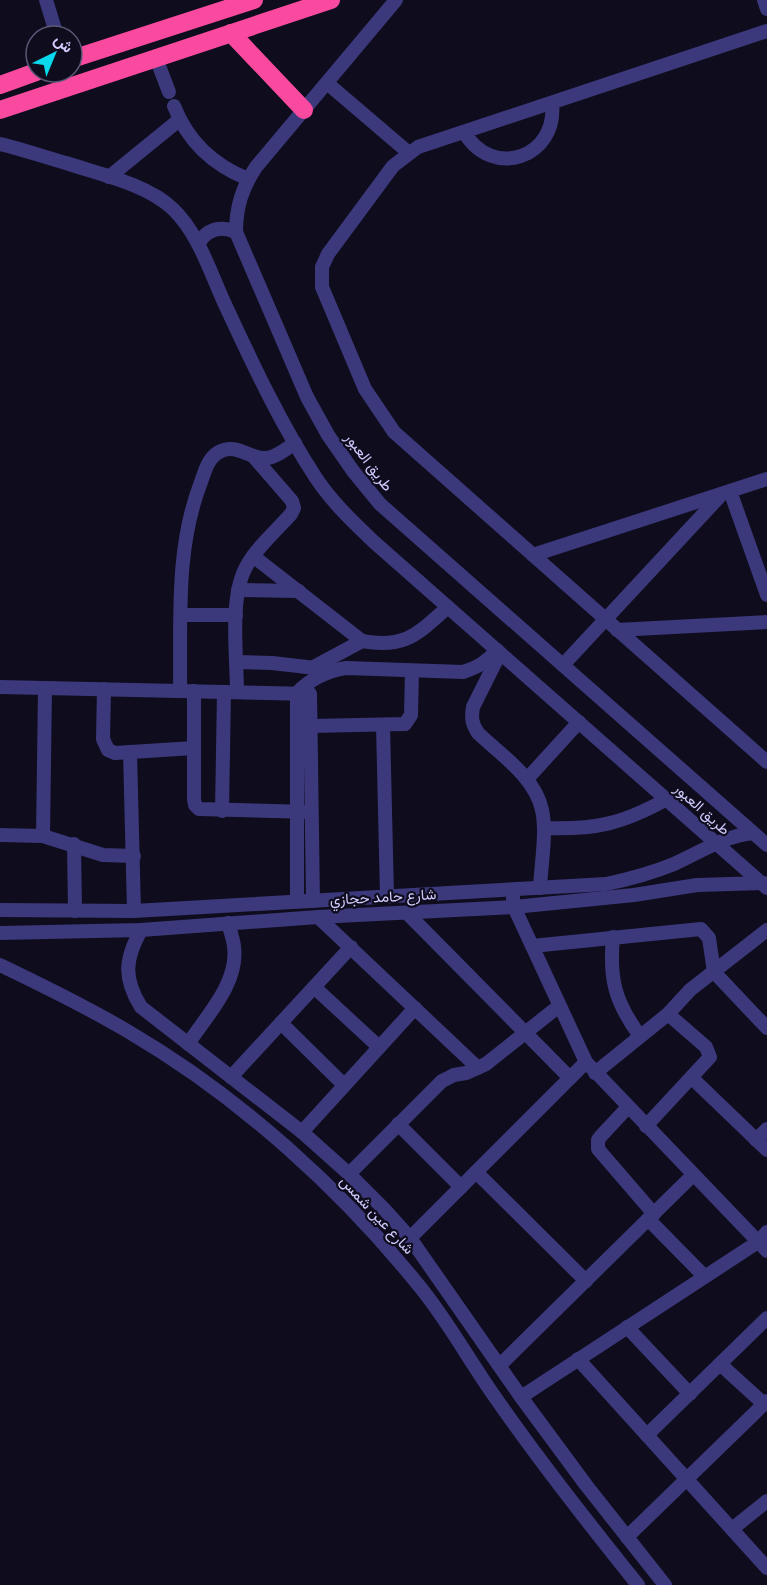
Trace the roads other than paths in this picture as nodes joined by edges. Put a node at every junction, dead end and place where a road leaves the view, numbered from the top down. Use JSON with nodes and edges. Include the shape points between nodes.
{"nodes":[{"id":1,"x":46,"y":0,"type":"edge"},
{"id":2,"x":254,"y":0,"type":"edge"},
{"id":3,"x":331,"y":0,"type":"edge"},
{"id":4,"x":396,"y":0,"type":"edge"},
{"id":5,"x":764,"y":0,"type":"edge"},
{"id":6,"x":767,"y":9,"type":"edge"},
{"id":7,"x":53,"y":24,"type":"edge"},
{"id":8,"x":767,"y":31,"type":"edge"},
{"id":9,"x":231,"y":33,"type":"junction"},
{"id":10,"x":84,"y":55,"type":"edge"},
{"id":11,"x":156,"y":58,"type":"junction"},
{"id":12,"x":24,"y":76,"type":"edge"},
{"id":13,"x":327,"y":83,"type":"junction"},
{"id":14,"x":0,"y":85,"type":"edge"},
{"id":15,"x":169,"y":92,"type":"dead end"},
{"id":16,"x":552,"y":103,"type":"junction"},
{"id":17,"x":174,"y":106,"type":"dead end"},
{"id":18,"x":0,"y":110,"type":"edge"},
{"id":19,"x":304,"y":110,"type":"junction"},
{"id":20,"x":179,"y":120,"type":"junction"},
{"id":21,"x":464,"y":132,"type":"junction"},
{"id":22,"x":0,"y":144,"type":"edge"},
{"id":23,"x":409,"y":153,"type":"junction"},
{"id":24,"x":108,"y":177,"type":"junction"},
{"id":25,"x":248,"y":179,"type":"junction"},
{"id":26,"x":236,"y":232,"type":"junction"},
{"id":27,"x":198,"y":244,"type":"junction"},
{"id":28,"x":295,"y":443,"type":"junction"},
{"id":29,"x":253,"y":456,"type":"junction"},
{"id":30,"x":767,"y":479,"type":"edge"},
{"id":31,"x":726,"y":492,"type":"junction"},
{"id":32,"x":532,"y":555,"type":"junction"},
{"id":33,"x":253,"y":556,"type":"junction"},
{"id":34,"x":238,"y":590,"type":"junction"},
{"id":35,"x":299,"y":591,"type":"junction"},
{"id":36,"x":767,"y":595,"type":"edge"},
{"id":37,"x":448,"y":607,"type":"junction"},
{"id":38,"x":182,"y":615,"type":"junction"},
{"id":39,"x":236,"y":615,"type":"junction"},
{"id":40,"x":606,"y":620,"type":"junction"},
{"id":41,"x":767,"y":622,"type":"edge"},
{"id":42,"x":617,"y":630,"type":"junction"},
{"id":43,"x":362,"y":641,"type":"junction"},
{"id":44,"x":499,"y":651,"type":"junction"},
{"id":45,"x":236,"y":656,"type":"junction"},
{"id":46,"x":563,"y":665,"type":"junction"},
{"id":47,"x":312,"y":668,"type":"junction"},
{"id":48,"x":333,"y":670,"type":"junction"},
{"id":49,"x":412,"y":670,"type":"junction"},
{"id":50,"x":0,"y":687,"type":"edge"},
{"id":51,"x":45,"y":688,"type":"junction"},
{"id":52,"x":104,"y":689,"type":"junction"},
{"id":53,"x":187,"y":691,"type":"junction"},
{"id":54,"x":304,"y":691,"type":"junction"},
{"id":55,"x":230,"y":692,"type":"junction"},
{"id":56,"x":579,"y":722,"type":"junction"},
{"id":57,"x":383,"y":725,"type":"junction"},
{"id":58,"x":311,"y":726,"type":"junction"},
{"id":59,"x":194,"y":748,"type":"junction"},
{"id":60,"x":130,"y":752,"type":"junction"},
{"id":61,"x":767,"y":762,"type":"edge"},
{"id":62,"x":527,"y":780,"type":"junction"},
{"id":63,"x":667,"y":799,"type":"junction"},
{"id":64,"x":222,"y":811,"type":"junction"},
{"id":65,"x":296,"y":812,"type":"junction"},
{"id":66,"x":311,"y":812,"type":"junction"},
{"id":67,"x":544,"y":828,"type":"junction"},
{"id":68,"x":753,"y":833,"type":"junction"},
{"id":69,"x":0,"y":835,"type":"edge"},
{"id":70,"x":43,"y":836,"type":"junction"},
{"id":71,"x":716,"y":843,"type":"junction"},
{"id":72,"x":74,"y":844,"type":"junction"},
{"id":73,"x":767,"y":845,"type":"edge"},
{"id":74,"x":134,"y":856,"type":"junction"},
{"id":75,"x":765,"y":884,"type":"edge"},
{"id":76,"x":540,"y":888,"type":"junction"},
{"id":77,"x":513,"y":890,"type":"junction"},
{"id":78,"x":387,"y":896,"type":"junction"},
{"id":79,"x":297,"y":901,"type":"junction"},
{"id":80,"x":313,"y":901,"type":"junction"},
{"id":81,"x":514,"y":907,"type":"junction"},
{"id":82,"x":0,"y":910,"type":"edge"},
{"id":83,"x":75,"y":911,"type":"junction"},
{"id":84,"x":134,"y":911,"type":"junction"},
{"id":85,"x":407,"y":913,"type":"junction"},
{"id":86,"x":318,"y":917,"type":"junction"},
{"id":87,"x":228,"y":923,"type":"junction"},
{"id":88,"x":141,"y":930,"type":"junction"},
{"id":89,"x":767,"y":930,"type":"edge"},
{"id":90,"x":0,"y":933,"type":"edge"},
{"id":91,"x":613,"y":937,"type":"junction"},
{"id":92,"x":532,"y":946,"type":"junction"},
{"id":93,"x":351,"y":947,"type":"junction"},
{"id":94,"x":0,"y":965,"type":"edge"},
{"id":95,"x":714,"y":972,"type":"junction"},
{"id":96,"x":315,"y":987,"type":"junction"},
{"id":97,"x":559,"y":1006,"type":"junction"},
{"id":98,"x":414,"y":1008,"type":"junction"},
{"id":99,"x":668,"y":1014,"type":"junction"},
{"id":100,"x":281,"y":1023,"type":"junction"},
{"id":101,"x":767,"y":1028,"type":"edge"},
{"id":102,"x":525,"y":1033,"type":"junction"},
{"id":103,"x":640,"y":1036,"type":"junction"},
{"id":104,"x":188,"y":1044,"type":"junction"},
{"id":105,"x":379,"y":1047,"type":"junction"},
{"id":106,"x":590,"y":1067,"type":"junction"},
{"id":107,"x":478,"y":1068,"type":"junction"},
{"id":108,"x":231,"y":1077,"type":"junction"},
{"id":109,"x":570,"y":1078,"type":"junction"},
{"id":110,"x":692,"y":1078,"type":"junction"},
{"id":111,"x":344,"y":1085,"type":"junction"},
{"id":112,"x":628,"y":1107,"type":"junction"},
{"id":113,"x":398,"y":1124,"type":"junction"},
{"id":114,"x":646,"y":1126,"type":"junction"},
{"id":115,"x":767,"y":1129,"type":"edge"},
{"id":116,"x":302,"y":1132,"type":"junction"},
{"id":117,"x":756,"y":1140,"type":"junction"},
{"id":118,"x":767,"y":1150,"type":"edge"},
{"id":119,"x":476,"y":1172,"type":"junction"},
{"id":120,"x":349,"y":1174,"type":"junction"},
{"id":121,"x":693,"y":1175,"type":"junction"},
{"id":122,"x":461,"y":1187,"type":"junction"},
{"id":123,"x":651,"y":1216,"type":"junction"},
{"id":124,"x":410,"y":1238,"type":"junction"},
{"id":125,"x":764,"y":1242,"type":"edge"},
{"id":126,"x":704,"y":1276,"type":"junction"},
{"id":127,"x":586,"y":1281,"type":"junction"},
{"id":128,"x":767,"y":1318,"type":"edge"},
{"id":129,"x":627,"y":1327,"type":"junction"},
{"id":130,"x":578,"y":1359,"type":"junction"},
{"id":131,"x":720,"y":1364,"type":"junction"},
{"id":132,"x":500,"y":1365,"type":"junction"},
{"id":133,"x":690,"y":1394,"type":"junction"},
{"id":134,"x":521,"y":1397,"type":"junction"},
{"id":135,"x":765,"y":1402,"type":"edge"},
{"id":136,"x":647,"y":1435,"type":"junction"},
{"id":137,"x":687,"y":1479,"type":"junction"},
{"id":138,"x":767,"y":1501,"type":"edge"},
{"id":139,"x":732,"y":1529,"type":"junction"},
{"id":140,"x":627,"y":1537,"type":"junction"},
{"id":141,"x":767,"y":1568,"type":"edge"},
{"id":142,"x":638,"y":1585,"type":"edge"},
{"id":143,"x":665,"y":1585,"type":"edge"}],
"edges":[{"from":1,"to":7,"type":"street"},
{"from":2,"to":10,"type":"highway"},
{"from":3,"to":9,"type":"highway"},
{"from":4,"to":13,"type":"street","name":"طريق العبور"},
{"from":5,"to":6,"type":"street"},
{"from":8,"to":16,"type":"street"},
{"from":9,"to":11,"type":"highway"},
{"from":9,"to":19,"type":"highway"},
{"from":11,"to":15,"type":"street"},
{"from":11,"to":18,"type":"highway"},
{"from":12,"to":14,"type":"highway"},
{"from":13,"to":19,"type":"street","name":"طريق العبور"},
{"from":13,"to":23,"type":"street"},
{"from":16,"to":21,"type":"street"},
{"from":16,"to":21,"type":"street","via":[[552,121],[546,137],[517,158],[499,158],[482,152]]},
{"from":17,"to":20,"type":"street"},
{"from":19,"to":25,"type":"street","name":"طريق العبور"},
{"from":20,"to":24,"type":"street"},
{"from":20,"to":25,"type":"street","via":[[210,158]]},
{"from":21,"to":23,"type":"street"},
{"from":22,"to":24,"type":"street","name":"طريق العبور"},
{"from":23,"to":32,"type":"street","via":[[393,166],[328,254],[322,267],[322,287],[365,389],[384,419],[405,443]]},
{"from":24,"to":27,"type":"street","name":"طريق العبور","via":[[156,196],[180,217]]},
{"from":25,"to":26,"type":"street","name":"طريق العبور","via":[[238,205]]},
{"from":26,"to":27,"type":"street","via":[[214,229]]},
{"from":26,"to":46,"type":"street","name":"طريق العبور","via":[[307,397],[353,471],[380,504]]},
{"from":27,"to":28,"type":"street","name":"طريق العبور"},
{"from":28,"to":29,"type":"street","via":[[272,457]]},
{"from":28,"to":37,"type":"street","name":"طريق العبور","via":[[344,512]]},
{"from":29,"to":33,"type":"street","via":[[294,508]]},
{"from":29,"to":38,"type":"street","via":[[231,448],[217,453],[208,464],[187,526],[182,559]]},
{"from":30,"to":31,"type":"street"},
{"from":31,"to":32,"type":"street"},
{"from":31,"to":36,"type":"street"},
{"from":31,"to":40,"type":"street"},
{"from":32,"to":40,"type":"street"},
{"from":33,"to":34,"type":"street"},
{"from":33,"to":35,"type":"street"},
{"from":34,"to":35,"type":"street"},
{"from":34,"to":39,"type":"street"},
{"from":35,"to":43,"type":"street"},
{"from":37,"to":43,"type":"street","via":[[417,634],[400,642],[381,645]]},
{"from":37,"to":44,"type":"street","name":"طريق العبور"},
{"from":38,"to":39,"type":"street"},
{"from":38,"to":53,"type":"street"},
{"from":39,"to":45,"type":"street"},
{"from":40,"to":42,"type":"street"},
{"from":40,"to":46,"type":"street"},
{"from":41,"to":42,"type":"street"},
{"from":42,"to":61,"type":"street"},
{"from":43,"to":47,"type":"street"},
{"from":44,"to":49,"type":"street","via":[[476,668],[463,672]]},
{"from":44,"to":56,"type":"street","name":"طريق العبور"},
{"from":44,"to":62,"type":"street","via":[[473,707],[472,725]]},
{"from":45,"to":47,"type":"street"},
{"from":45,"to":55,"type":"street"},
{"from":46,"to":68,"type":"street","name":"طريق العبور"},
{"from":47,"to":48,"type":"street"},
{"from":48,"to":49,"type":"street"},
{"from":48,"to":54,"type":"street"},
{"from":49,"to":57,"type":"street","via":[[410,718],[401,725]]},
{"from":50,"to":51,"type":"street"},
{"from":51,"to":52,"type":"street"},
{"from":51,"to":70,"type":"street"},
{"from":52,"to":53,"type":"street"},
{"from":52,"to":60,"type":"street","via":[[103,743],[111,752]]},
{"from":53,"to":55,"type":"street"},
{"from":53,"to":59,"type":"street"},
{"from":54,"to":55,"type":"street"},
{"from":54,"to":58,"type":"street"},
{"from":54,"to":65,"type":"street"},
{"from":55,"to":64,"type":"street"},
{"from":56,"to":62,"type":"street"},
{"from":56,"to":63,"type":"street","name":"طريق العبور"},
{"from":57,"to":58,"type":"street"},
{"from":57,"to":78,"type":"street"},
{"from":58,"to":66,"type":"street"},
{"from":59,"to":60,"type":"street"},
{"from":59,"to":64,"type":"street","via":[[195,805],[205,811]]},
{"from":60,"to":74,"type":"street"},
{"from":62,"to":67,"type":"street","via":[[537,794]]},
{"from":63,"to":67,"type":"street","via":[[608,825]]},
{"from":63,"to":71,"type":"street","name":"طريق العبور"},
{"from":64,"to":65,"type":"street"},
{"from":65,"to":66,"type":"street"},
{"from":65,"to":79,"type":"street"},
{"from":66,"to":80,"type":"street"},
{"from":67,"to":76,"type":"street"},
{"from":68,"to":71,"type":"street","name":"شارع حامد حجازي"},
{"from":68,"to":73,"type":"street","name":"طريق العبور"},
{"from":69,"to":70,"type":"street"},
{"from":70,"to":72,"type":"street"},
{"from":71,"to":75,"type":"street","name":"طريق العبور"},
{"from":71,"to":76,"type":"street","name":"شارع حامد حجازي","via":[[674,864],[629,879]]},
{"from":72,"to":74,"type":"street","via":[[103,855]]},
{"from":72,"to":83,"type":"street"},
{"from":74,"to":84,"type":"street"},
{"from":75,"to":81,"type":"street","name":"شارع حامد حجازي","via":[[697,885]]},
{"from":76,"to":77,"type":"street","name":"شارع حامد حجازي"},
{"from":77,"to":78,"type":"street","name":"شارع حامد حجازي"},
{"from":77,"to":81,"type":"street"},
{"from":78,"to":80,"type":"street","name":"شارع حامد حجازي"},
{"from":79,"to":80,"type":"street","name":"شارع حامد حجازي"},
{"from":79,"to":84,"type":"street","name":"شارع حامد حجازي"},
{"from":81,"to":85,"type":"street","name":"شارع حامد حجازي"},
{"from":81,"to":92,"type":"street"},
{"from":82,"to":83,"type":"street","name":"شارع حامد حجازي"},
{"from":83,"to":84,"type":"street","name":"شارع حامد حجازي"},
{"from":85,"to":86,"type":"street","name":"شارع حامد حجازي"},
{"from":85,"to":102,"type":"street"},
{"from":86,"to":87,"type":"street","name":"شارع حامد حجازي"},
{"from":86,"to":93,"type":"street"},
{"from":87,"to":88,"type":"street","name":"شارع حامد حجازي"},
{"from":87,"to":104,"type":"street","via":[[234,967],[228,985]]},
{"from":88,"to":90,"type":"street","name":"شارع حامد حجازي"},
{"from":88,"to":104,"type":"street","name":"شارع عين شمس","via":[[128,962],[133,993],[141,1007]]},
{"from":89,"to":95,"type":"street"},
{"from":91,"to":92,"type":"street"},
{"from":91,"to":95,"type":"street","via":[[701,929],[709,938]]},
{"from":91,"to":103,"type":"street","via":[[615,989],[624,1014]]},
{"from":92,"to":97,"type":"street"},
{"from":93,"to":96,"type":"street"},
{"from":93,"to":98,"type":"street"},
{"from":94,"to":142,"type":"street","name":"شارع عين شمس","via":[[102,1016],[188,1070],[260,1124],[319,1177],[374,1233],[424,1293],[495,1398]]},
{"from":95,"to":99,"type":"street"},
{"from":95,"to":101,"type":"street"},
{"from":96,"to":100,"type":"street"},
{"from":96,"to":105,"type":"street"},
{"from":97,"to":102,"type":"street"},
{"from":97,"to":106,"type":"street"},
{"from":98,"to":105,"type":"street"},
{"from":98,"to":107,"type":"street"},
{"from":99,"to":103,"type":"street"},
{"from":99,"to":110,"type":"street","via":[[710,1054]]},
{"from":100,"to":108,"type":"street"},
{"from":100,"to":111,"type":"street"},
{"from":102,"to":107,"type":"street"},
{"from":102,"to":109,"type":"street"},
{"from":103,"to":106,"type":"street"},
{"from":104,"to":108,"type":"street","name":"شارع عين شمس"},
{"from":105,"to":111,"type":"street"},
{"from":106,"to":109,"type":"street"},
{"from":106,"to":112,"type":"street"},
{"from":107,"to":113,"type":"street","via":[[442,1081]]},
{"from":108,"to":116,"type":"street","name":"شارع عين شمس"},
{"from":109,"to":119,"type":"street"},
{"from":110,"to":114,"type":"street"},
{"from":110,"to":117,"type":"street"},
{"from":111,"to":116,"type":"street"},
{"from":112,"to":114,"type":"street"},
{"from":112,"to":123,"type":"street","via":[[598,1140],[598,1149]]},
{"from":113,"to":120,"type":"street"},
{"from":113,"to":122,"type":"street"},
{"from":114,"to":121,"type":"street"},
{"from":115,"to":117,"type":"street"},
{"from":116,"to":120,"type":"street","name":"شارع عين شمس"},
{"from":117,"to":118,"type":"street"},
{"from":119,"to":122,"type":"street"},
{"from":119,"to":127,"type":"street"},
{"from":120,"to":124,"type":"street","name":"شارع عين شمس"},
{"from":121,"to":123,"type":"street"},
{"from":121,"to":125,"type":"street"},
{"from":122,"to":124,"type":"street"},
{"from":123,"to":126,"type":"street"},
{"from":123,"to":127,"type":"street"},
{"from":124,"to":132,"type":"street","name":"شارع عين شمس"},
{"from":125,"to":126,"type":"street"},
{"from":126,"to":129,"type":"street"},
{"from":127,"to":132,"type":"street"},
{"from":128,"to":131,"type":"street"},
{"from":129,"to":130,"type":"street"},
{"from":129,"to":133,"type":"street"},
{"from":130,"to":134,"type":"street"},
{"from":130,"to":136,"type":"street"},
{"from":131,"to":133,"type":"street"},
{"from":131,"to":135,"type":"street"},
{"from":132,"to":134,"type":"street","name":"شارع عين شمس"},
{"from":133,"to":136,"type":"street"},
{"from":134,"to":140,"type":"street","name":"شارع عين شمس"},
{"from":135,"to":137,"type":"street"},
{"from":136,"to":137,"type":"street"},
{"from":137,"to":139,"type":"street"},
{"from":137,"to":140,"type":"street"},
{"from":138,"to":139,"type":"street"},
{"from":139,"to":141,"type":"street"},
{"from":140,"to":143,"type":"street","name":"شارع عين شمس"}]}
